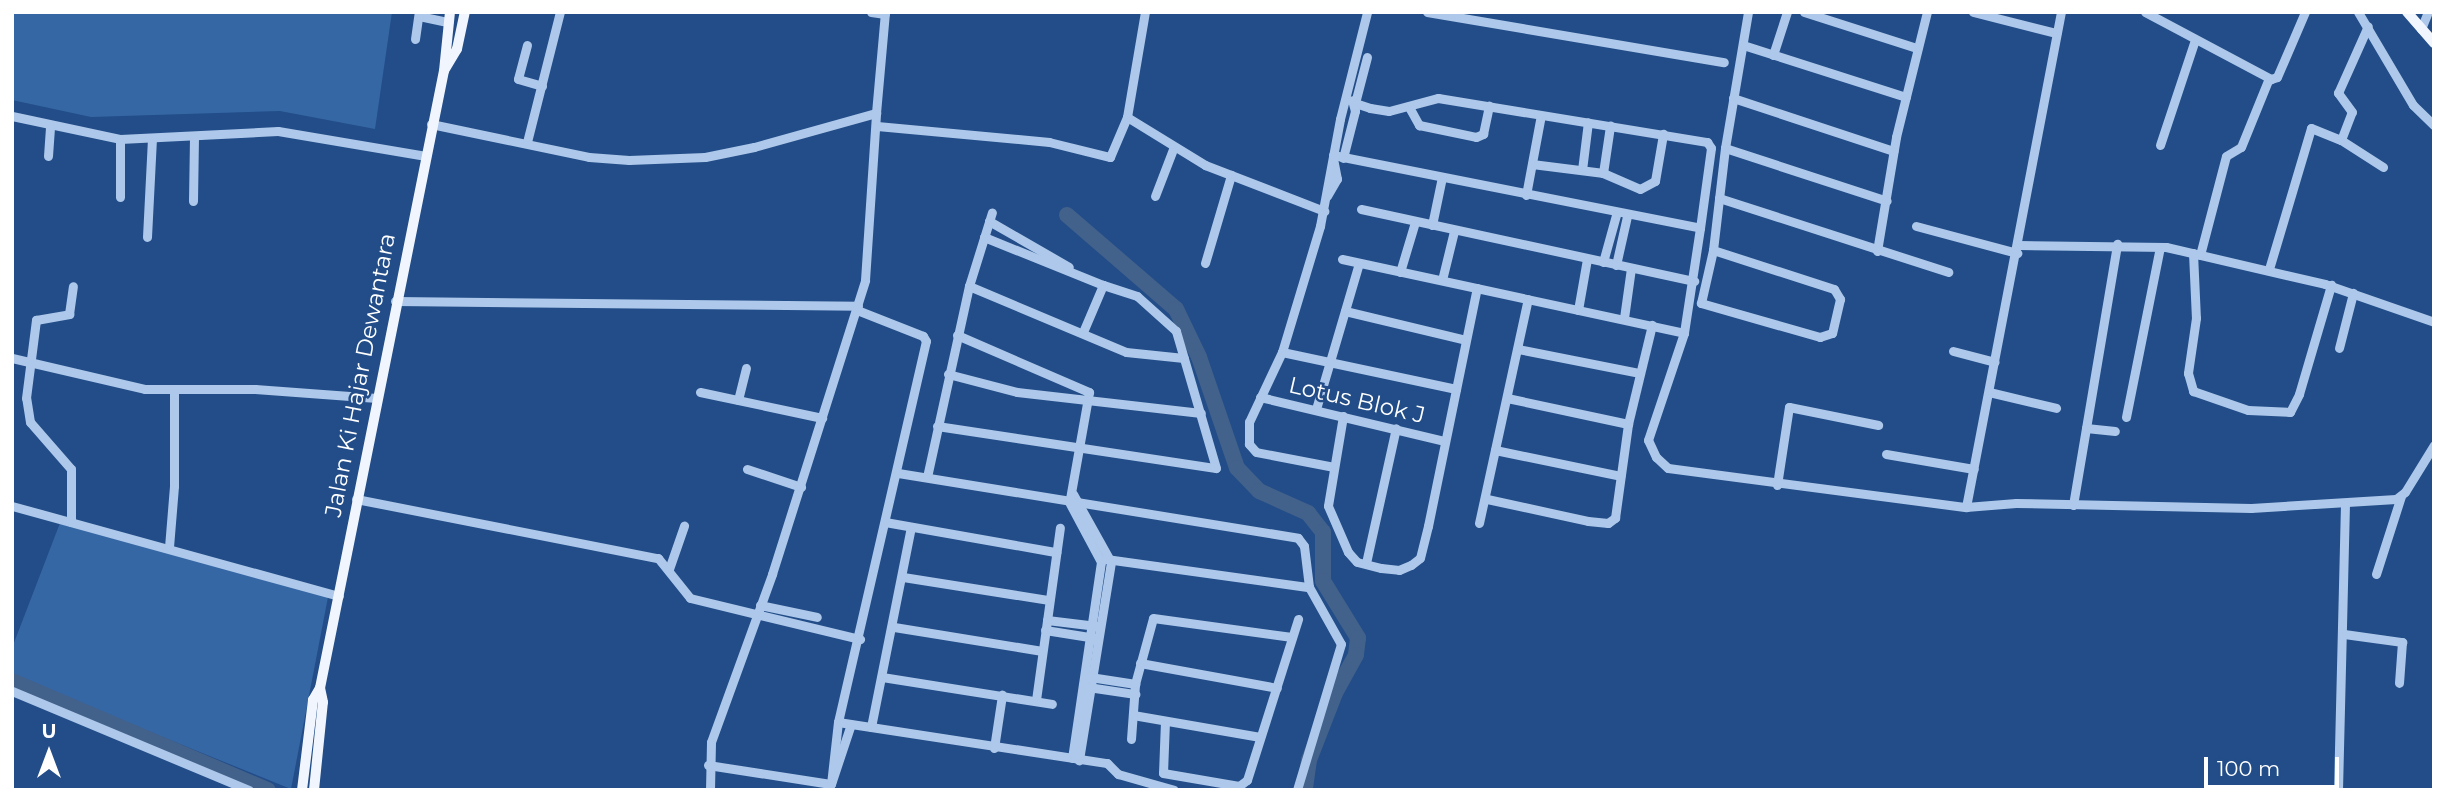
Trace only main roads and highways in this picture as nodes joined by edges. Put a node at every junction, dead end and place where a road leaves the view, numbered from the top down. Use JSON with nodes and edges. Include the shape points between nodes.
{"nodes":[{"id":1,"x":465,"y":12,"type":"edge"},
{"id":2,"x":2407,"y":12,"type":"edge"},
{"id":3,"x":446,"y":18,"type":"edge"},
{"id":4,"x":2434,"y":43,"type":"edge"},
{"id":5,"x":444,"y":71,"type":"junction"},
{"id":6,"x":320,"y":688,"type":"junction"},
{"id":7,"x":303,"y":790,"type":"edge"},
{"id":8,"x":314,"y":790,"type":"edge"}],
"edges":[{"from":1,"to":5,"type":"main road","name":"Jalan Ki Hajar Dewantara","via":[[457,49]]},
{"from":2,"to":4,"type":"main road"},
{"from":3,"to":5,"type":"main road","name":"Jalan Ki Hajar Dewantara"},
{"from":5,"to":6,"type":"main road","name":"Jalan Ki Hajar Dewantara"},
{"from":6,"to":7,"type":"main road","name":"Jalan Ki Hajar Dewantara","via":[[313,700]]},
{"from":6,"to":8,"type":"main road","name":"Jalan Ki Hajar Dewantara","via":[[323,702]]}]}
